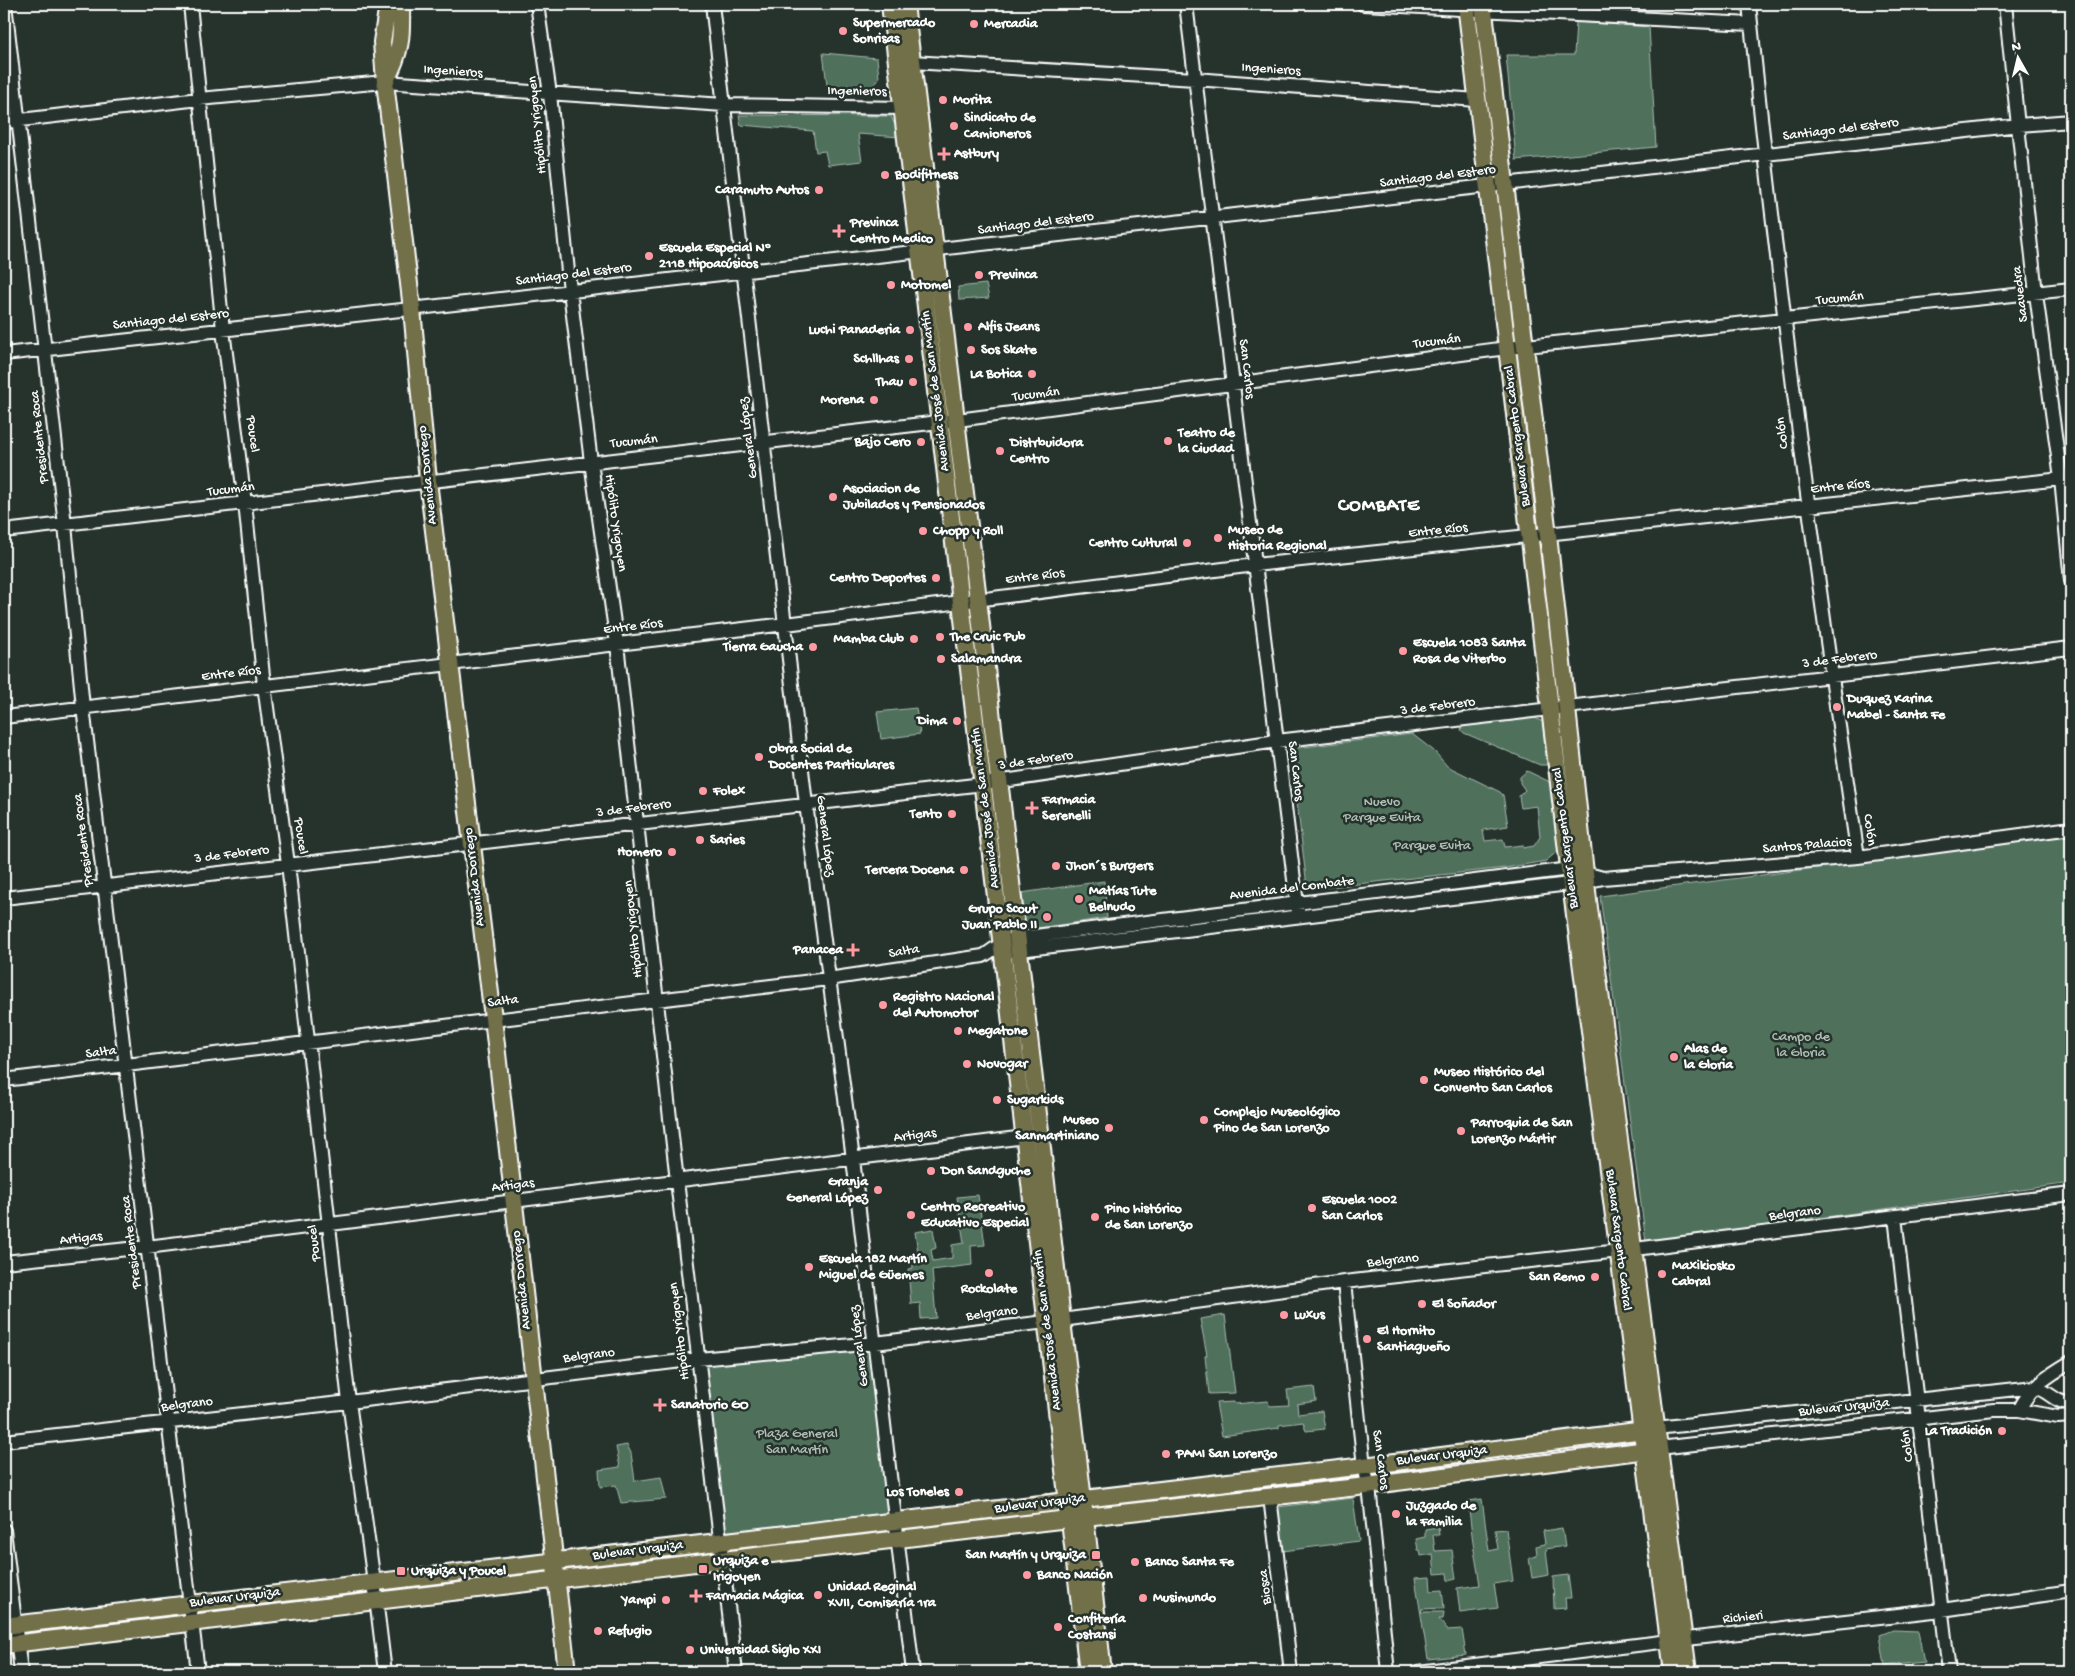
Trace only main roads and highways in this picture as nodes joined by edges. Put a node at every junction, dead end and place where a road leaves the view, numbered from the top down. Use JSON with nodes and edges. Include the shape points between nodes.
{"nodes":[{"id":1,"x":388,"y":4,"type":"edge"},
{"id":2,"x":890,"y":4,"type":"edge"},
{"id":3,"x":905,"y":4,"type":"edge"},
{"id":4,"x":1466,"y":7,"type":"edge"},
{"id":5,"x":1483,"y":7,"type":"edge"},
{"id":6,"x":400,"y":8,"type":"edge"},
{"id":7,"x":384,"y":82,"type":"junction"},
{"id":8,"x":928,"y":252,"type":"junction"},
{"id":9,"x":948,"y":421,"type":"junction"},
{"id":10,"x":991,"y":783,"type":"junction"},
{"id":11,"x":1578,"y":877,"type":"junction"},
{"id":12,"x":1010,"y":946,"type":"junction"},
{"id":13,"x":1055,"y":1321,"type":"junction"},
{"id":14,"x":1649,"y":1429,"type":"junction"},
{"id":15,"x":1652,"y":1449,"type":"junction"},
{"id":16,"x":1075,"y":1499,"type":"junction"},
{"id":17,"x":1078,"y":1518,"type":"junction"},
{"id":18,"x":555,"y":1561,"type":"junction"},
{"id":19,"x":556,"y":1580,"type":"junction"},
{"id":20,"x":9,"y":1625,"type":"edge"},
{"id":21,"x":1677,"y":1640,"type":"junction"},
{"id":22,"x":10,"y":1644,"type":"edge"},
{"id":23,"x":567,"y":1672,"type":"edge"},
{"id":24,"x":1088,"y":1672,"type":"edge"},
{"id":25,"x":1103,"y":1672,"type":"edge"},
{"id":26,"x":1673,"y":1672,"type":"edge"},
{"id":27,"x":1688,"y":1672,"type":"edge"}],
"edges":[{"from":1,"to":7,"type":"main road","name":"Avenida Dorrego","via":[[382,42]]},
{"from":2,"to":8,"type":"main road","name":"Avenida José de San Martín","via":[[903,108]]},
{"from":3,"to":8,"type":"main road","name":"Avenida José de San Martín"},
{"from":4,"to":11,"type":"main road","name":"Bulevar Sargento Cabral","via":[[1550,709]]},
{"from":5,"to":11,"type":"main road","name":"Bulevar Sargento Cabral","via":[[1567,707]]},
{"from":6,"to":7,"type":"main road","via":[[402,33],[396,60]]},
{"from":7,"to":18,"type":"main road","name":"Avenida Dorrego"},
{"from":8,"to":9,"type":"main road","name":"Avenida José de San Martín"},
{"from":9,"to":10,"type":"main road","name":"Avenida José de San Martín","via":[[961,601]]},
{"from":9,"to":10,"type":"main road","name":"Avenida José de San Martín","via":[[978,599]]},
{"from":10,"to":12,"type":"main road","name":"Avenida José de San Martín"},
{"from":11,"to":14,"type":"main road","name":"Bulevar Sargento Cabral"},
{"from":12,"to":13,"type":"main road","name":"Avenida José de San Martín"},
{"from":12,"to":13,"type":"main road","name":"Avenida José de San Martín","via":[[1025,1137]]},
{"from":13,"to":16,"type":"main road","name":"Avenida José de San Martín"},
{"from":14,"to":15,"type":"main road","name":"Bulevar Sargento Cabral"},
{"from":14,"to":16,"type":"main road","name":"Bulevar Urquiza"},
{"from":15,"to":17,"type":"main road","name":"Bulevar Urquiza","via":[[1369,1486]]},
{"from":15,"to":21,"type":"main road","name":"Bulevar Sargento Cabral"},
{"from":16,"to":17,"type":"main road","name":"Avenida José de San Martín"},
{"from":16,"to":18,"type":"main road","name":"Bulevar Urquiza"},
{"from":17,"to":19,"type":"main road","name":"Bulevar Urquiza"},
{"from":17,"to":24,"type":"main road","name":"Avenida José de San Martín"},
{"from":17,"to":25,"type":"main road","name":"Avenida José de San Martín"},
{"from":18,"to":19,"type":"main road","name":"Avenida Dorrego"},
{"from":18,"to":20,"type":"main road","name":"Bulevar Urquiza"},
{"from":19,"to":22,"type":"main road","name":"Bulevar Urquiza"},
{"from":19,"to":23,"type":"main road","name":"Avenida Dorrego"},
{"from":21,"to":26,"type":"main road","name":"Bulevar Sargento Cabral"},
{"from":21,"to":27,"type":"main road","name":"Bulevar Sargento Cabral"}]}
